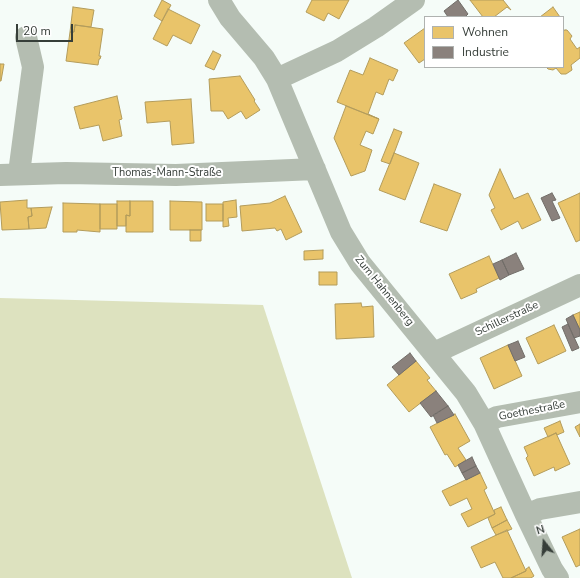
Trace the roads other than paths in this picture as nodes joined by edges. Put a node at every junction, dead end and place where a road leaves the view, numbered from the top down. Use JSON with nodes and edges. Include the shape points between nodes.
{"nodes":[{"id":1,"x":219,"y":0,"type":"edge"},
{"id":2,"x":414,"y":0,"type":"edge"},
{"id":3,"x":26,"y":37,"type":"dead end"},
{"id":4,"x":277,"y":79,"type":"junction"},
{"id":5,"x":315,"y":169,"type":"junction"},
{"id":6,"x":9,"y":174,"type":"edge"},
{"id":7,"x":580,"y":285,"type":"edge"},
{"id":8,"x":434,"y":353,"type":"junction"},
{"id":9,"x":580,"y":402,"type":"edge"},
{"id":10,"x":484,"y":423,"type":"junction"},
{"id":11,"x":580,"y":502,"type":"edge"},
{"id":12,"x":526,"y":515,"type":"junction"},
{"id":13,"x":558,"y":578,"type":"edge"}],
"edges":[{"from":1,"to":4,"type":"street","name":"Zum Hahnenberg"},
{"from":2,"to":4,"type":"street","via":[[337,51]]},
{"from":3,"to":6,"type":"street","name":"Thomas-Mann-Straße","via":[[33,67]]},
{"from":4,"to":5,"type":"street","name":"Zum Hahnenberg"},
{"from":5,"to":6,"type":"street","name":"Thomas-Mann-Straße","via":[[176,175]]},
{"from":5,"to":8,"type":"street","name":"Zum Hahnenberg","via":[[341,232],[360,263]]},
{"from":7,"to":8,"type":"street","name":"Schillerstraße"},
{"from":8,"to":10,"type":"street","name":"Zum Hahnenberg","via":[[466,393]]},
{"from":9,"to":10,"type":"street","name":"Goethestraße","via":[[497,417]]},
{"from":10,"to":12,"type":"street","name":"Zum Hahnenberg"},
{"from":11,"to":12,"type":"street","via":[[540,509]]},
{"from":12,"to":13,"type":"street","name":"Zum Hahnenberg"}]}
